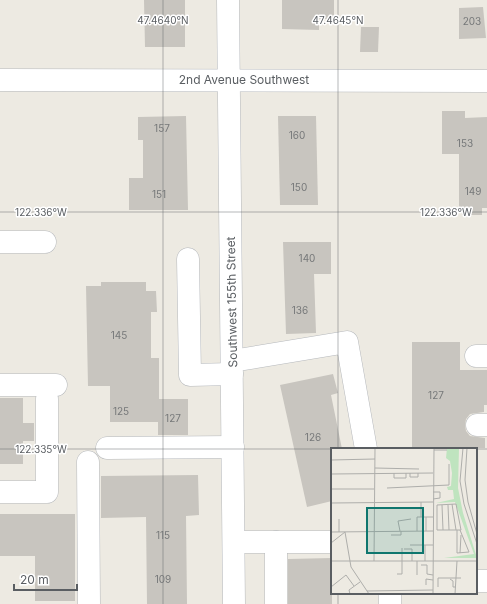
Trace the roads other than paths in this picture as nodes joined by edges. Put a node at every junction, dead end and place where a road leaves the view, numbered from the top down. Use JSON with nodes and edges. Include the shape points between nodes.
{"nodes":[{"id":1,"x":228,"y":0,"type":"edge"},
{"id":2,"x":0,"y":80,"type":"edge"},
{"id":3,"x":229,"y":80,"type":"junction"},
{"id":4,"x":487,"y":82,"type":"edge"},
{"id":5,"x":0,"y":242,"type":"edge"},
{"id":6,"x":45,"y":242,"type":"dead end"},
{"id":7,"x":188,"y":259,"type":"dead end"},
{"id":8,"x":232,"y":368,"type":"junction"},
{"id":9,"x":0,"y":385,"type":"edge"},
{"id":10,"x":233,"y":447,"type":"junction"},
{"id":11,"x":107,"y":448,"type":"dead end"},
{"id":12,"x":366,"y":448,"type":"edge"},
{"id":13,"x":88,"y":462,"type":"dead end"},
{"id":14,"x":0,"y":492,"type":"edge"},
{"id":15,"x":234,"y":542,"type":"junction"},
{"id":16,"x":276,"y":542,"type":"junction"},
{"id":17,"x":331,"y":542,"type":"edge"},
{"id":18,"x":89,"y":604,"type":"edge"},
{"id":19,"x":234,"y":604,"type":"edge"},
{"id":20,"x":276,"y":604,"type":"edge"}],
"edges":[{"from":1,"to":3,"type":"street","name":"Southwest 155th Street"},
{"from":2,"to":3,"type":"street","name":"2nd Avenue Southwest"},
{"from":3,"to":4,"type":"street","name":"2nd Avenue Southwest"},
{"from":3,"to":8,"type":"street","name":"Southwest 155th Street"},
{"from":5,"to":6,"type":"street"},
{"from":7,"to":8,"type":"street","via":[[190,375]]},
{"from":8,"to":10,"type":"street","name":"Southwest 155th Street"},
{"from":8,"to":12,"type":"street","via":[[347,342]]},
{"from":9,"to":14,"type":"street","via":[[52,392],[47,492]]},
{"from":10,"to":11,"type":"street"},
{"from":10,"to":15,"type":"street","name":"Southwest 155th Street"},
{"from":13,"to":18,"type":"street"},
{"from":15,"to":16,"type":"street"},
{"from":15,"to":19,"type":"street","name":"Southwest 155th Street"},
{"from":16,"to":17,"type":"street"},
{"from":16,"to":20,"type":"street"}]}
